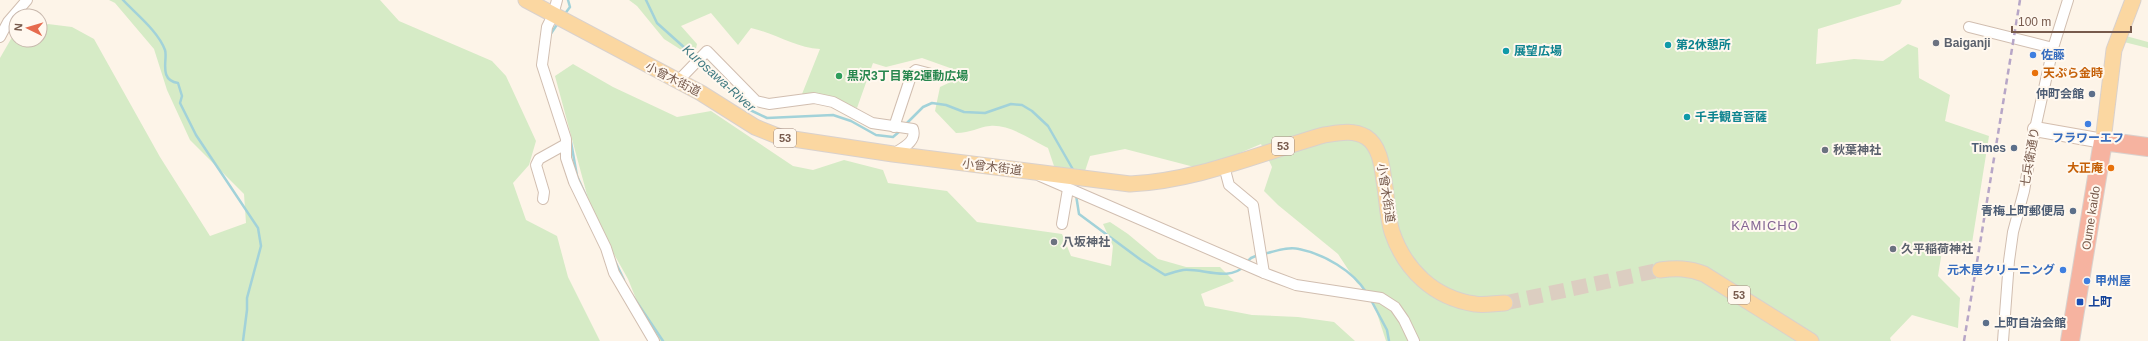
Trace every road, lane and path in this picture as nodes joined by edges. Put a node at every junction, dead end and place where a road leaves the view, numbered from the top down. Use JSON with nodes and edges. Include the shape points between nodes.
{"nodes":[{"id":1,"x":27,"y":0,"type":"edge"},
{"id":2,"x":526,"y":0,"type":"edge"},
{"id":3,"x":2068,"y":0,"type":"edge"},
{"id":4,"x":2133,"y":0,"type":"edge"},
{"id":5,"x":558,"y":13,"type":"edge"},
{"id":6,"x":1969,"y":27,"type":"dead end"},
{"id":7,"x":0,"y":37,"type":"edge"},
{"id":8,"x":2053,"y":48,"type":"junction"},
{"id":9,"x":935,"y":75,"type":"dead end"},
{"id":10,"x":678,"y":81,"type":"junction"},
{"id":11,"x":895,"y":127,"type":"junction"},
{"id":12,"x":2035,"y":129,"type":"junction"},
{"id":13,"x":2103,"y":141,"type":"junction"},
{"id":14,"x":566,"y":144,"type":"junction"},
{"id":15,"x":2148,"y":147,"type":"edge"},
{"id":16,"x":893,"y":154,"type":"junction"},
{"id":17,"x":1224,"y":166,"type":"junction"},
{"id":18,"x":1075,"y":186,"type":"junction"},
{"id":19,"x":543,"y":199,"type":"dead end"},
{"id":20,"x":1062,"y":224,"type":"dead end"},
{"id":21,"x":1660,"y":270,"type":"tunnel mouth"},
{"id":22,"x":1264,"y":273,"type":"junction"},
{"id":23,"x":1505,"y":303,"type":"tunnel mouth"},
{"id":24,"x":654,"y":341,"type":"edge"},
{"id":25,"x":1414,"y":341,"type":"edge"},
{"id":26,"x":1811,"y":341,"type":"edge"},
{"id":27,"x":2003,"y":341,"type":"edge"},
{"id":28,"x":2070,"y":341,"type":"edge"}],
"edges":[{"from":1,"to":7,"type":"street","via":[[8,22]]},
{"from":2,"to":5,"type":"main road","name":"小曾木街道","number":"53"},
{"from":3,"to":8,"type":"street","name":"七兵衛通り"},
{"from":4,"to":13,"type":"main road","via":[[2114,50]]},
{"from":5,"to":10,"type":"main road","name":"小曾木街道","number":"53"},
{"from":5,"to":14,"type":"street","via":[[547,27],[542,66]]},
{"from":6,"to":8,"type":"street"},
{"from":8,"to":12,"type":"street","name":"七兵衛通り"},
{"from":9,"to":11,"type":"street","via":[[916,70],[912,72]]},
{"from":10,"to":11,"type":"street","via":[[707,51],[756,101],[769,104],[814,98],[839,105],[872,123]]},
{"from":10,"to":16,"type":"main road","name":"小曾木街道","number":"53","via":[[755,127],[780,138]]},
{"from":11,"to":16,"type":"street","via":[[913,129],[914,134],[912,141]]},
{"from":12,"to":13,"type":"street"},
{"from":12,"to":27,"type":"street","name":"七兵衛通り","via":[[2010,254]]},
{"from":13,"to":15,"type":"highway"},
{"from":13,"to":28,"type":"highway","name":"Oume kaido"},
{"from":14,"to":19,"type":"street","via":[[539,159],[536,165],[544,192]]},
{"from":14,"to":24,"type":"street","via":[[566,158],[574,182],[606,248],[614,273]]},
{"from":16,"to":18,"type":"main road","name":"小曾木街道","number":"53","via":[[1032,172]]},
{"from":17,"to":18,"type":"main road","name":"小曾木街道","number":"53","via":[[1155,183]]},
{"from":17,"to":22,"type":"street","via":[[1229,185],[1253,205]]},
{"from":17,"to":23,"type":"main road","name":"小曾木街道","number":"53","via":[[1324,135],[1356,132],[1367,138],[1380,156],[1392,230],[1407,264],[1420,278],[1452,298],[1476,304]]},
{"from":18,"to":20,"type":"street"},
{"from":18,"to":22,"type":"street"},
{"from":21,"to":26,"type":"main road","number":"53","via":[[1693,269],[1704,274]]},
{"from":22,"to":25,"type":"street","via":[[1296,285],[1381,298],[1395,307]]}]}
